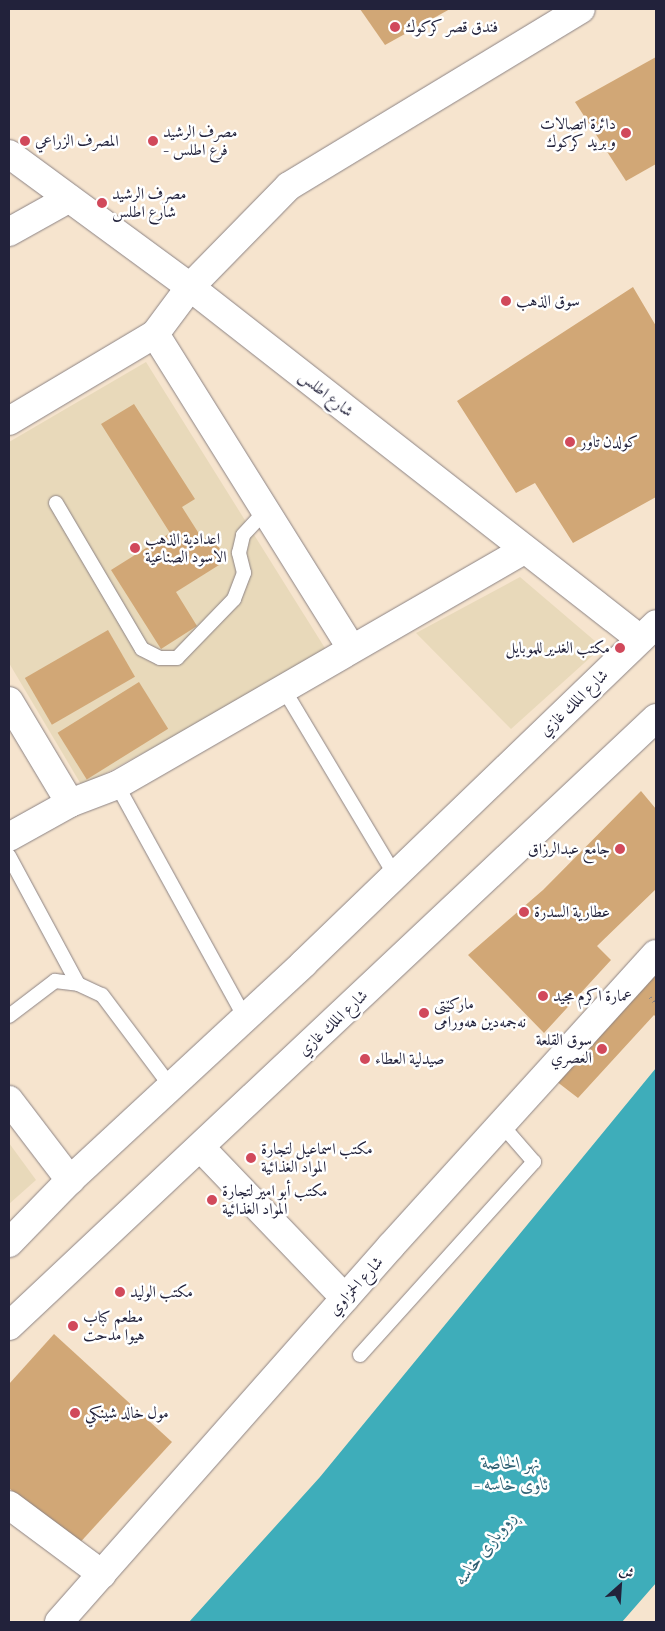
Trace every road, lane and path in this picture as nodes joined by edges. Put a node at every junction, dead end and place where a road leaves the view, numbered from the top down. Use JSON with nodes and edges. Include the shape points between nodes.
{"nodes":[{"id":1,"x":581,"y":9,"type":"edge"},
{"id":2,"x":9,"y":154,"type":"edge"},
{"id":3,"x":68,"y":199,"type":"junction"},
{"id":4,"x":9,"y":232,"type":"edge"},
{"id":5,"x":190,"y":287,"type":"junction"},
{"id":6,"x":155,"y":334,"type":"junction"},
{"id":7,"x":9,"y":421,"type":"edge"},
{"id":8,"x":56,"y":503,"type":"dead end"},
{"id":9,"x":265,"y":510,"type":"junction"},
{"id":10,"x":524,"y":550,"type":"junction"},
{"id":11,"x":648,"y":632,"type":"edge"},
{"id":12,"x":351,"y":648,"type":"junction"},
{"id":13,"x":282,"y":688,"type":"junction"},
{"id":14,"x":9,"y":701,"type":"edge"},
{"id":15,"x":656,"y":718,"type":"edge"},
{"id":16,"x":117,"y":785,"type":"junction"},
{"id":17,"x":70,"y":803,"type":"junction"},
{"id":18,"x":9,"y":837,"type":"edge"},
{"id":19,"x":9,"y":856,"type":"edge"},
{"id":20,"x":395,"y":875,"type":"junction"},
{"id":21,"x":656,"y":954,"type":"edge"},
{"id":22,"x":78,"y":984,"type":"junction"},
{"id":23,"x":9,"y":1016,"type":"edge"},
{"id":24,"x":245,"y":1018,"type":"junction"},
{"id":25,"x":171,"y":1087,"type":"junction"},
{"id":26,"x":9,"y":1100,"type":"edge"},
{"id":27,"x":501,"y":1124,"type":"junction"},
{"id":28,"x":201,"y":1148,"type":"junction"},
{"id":29,"x":70,"y":1180,"type":"junction"},
{"id":30,"x":9,"y":1243,"type":"edge"},
{"id":31,"x":345,"y":1298,"type":"junction"},
{"id":32,"x":9,"y":1326,"type":"edge"},
{"id":33,"x":360,"y":1355,"type":"dead end"},
{"id":34,"x":9,"y":1505,"type":"edge"},
{"id":35,"x":102,"y":1574,"type":"junction"},
{"id":36,"x":59,"y":1622,"type":"edge"}],
"edges":[{"from":1,"to":5,"type":"street","via":[[289,186]]},
{"from":2,"to":3,"type":"street","name":"شارع اطلس"},
{"from":3,"to":4,"type":"street"},
{"from":3,"to":5,"type":"street","name":"شارع اطلس"},
{"from":5,"to":6,"type":"street"},
{"from":5,"to":10,"type":"street","name":"شارع اطلس"},
{"from":6,"to":7,"type":"street"},
{"from":6,"to":9,"type":"street"},
{"from":8,"to":9,"type":"lane","via":[[142,649],[160,658],[176,658],[234,599],[244,573],[239,553],[244,535]]},
{"from":9,"to":12,"type":"street"},
{"from":10,"to":11,"type":"street","name":"شارع اطلس"},
{"from":10,"to":12,"type":"street"},
{"from":11,"to":20,"type":"street","name":"شارع الملك غازي"},
{"from":12,"to":13,"type":"street"},
{"from":13,"to":16,"type":"street"},
{"from":13,"to":20,"type":"lane"},
{"from":14,"to":17,"type":"street"},
{"from":15,"to":28,"type":"street","name":"شارع الملك غازي"},
{"from":16,"to":17,"type":"street"},
{"from":16,"to":24,"type":"lane"},
{"from":17,"to":18,"type":"street"},
{"from":19,"to":22,"type":"lane"},
{"from":20,"to":24,"type":"street","name":"شارع الملك غازي"},
{"from":21,"to":27,"type":"street","name":"شارع الحمزاوي"},
{"from":22,"to":23,"type":"lane","via":[[55,981]]},
{"from":22,"to":25,"type":"lane","via":[[102,995]]},
{"from":24,"to":25,"type":"street","name":"شارع الملك غازي"},
{"from":25,"to":29,"type":"street","name":"شارع الملك غازي"},
{"from":26,"to":29,"type":"street"},
{"from":27,"to":31,"type":"street","name":"شارع الحمزاوي"},
{"from":27,"to":33,"type":"lane","via":[[534,1162]]},
{"from":28,"to":31,"type":"street"},
{"from":28,"to":32,"type":"street","name":"شارع الملك غازي"},
{"from":29,"to":30,"type":"street","name":"شارع الملك غازي"},
{"from":31,"to":35,"type":"street","name":"شارع الحمزاوي"},
{"from":34,"to":35,"type":"street"},
{"from":35,"to":36,"type":"street","name":"شارع الحمزاوي"}]}
